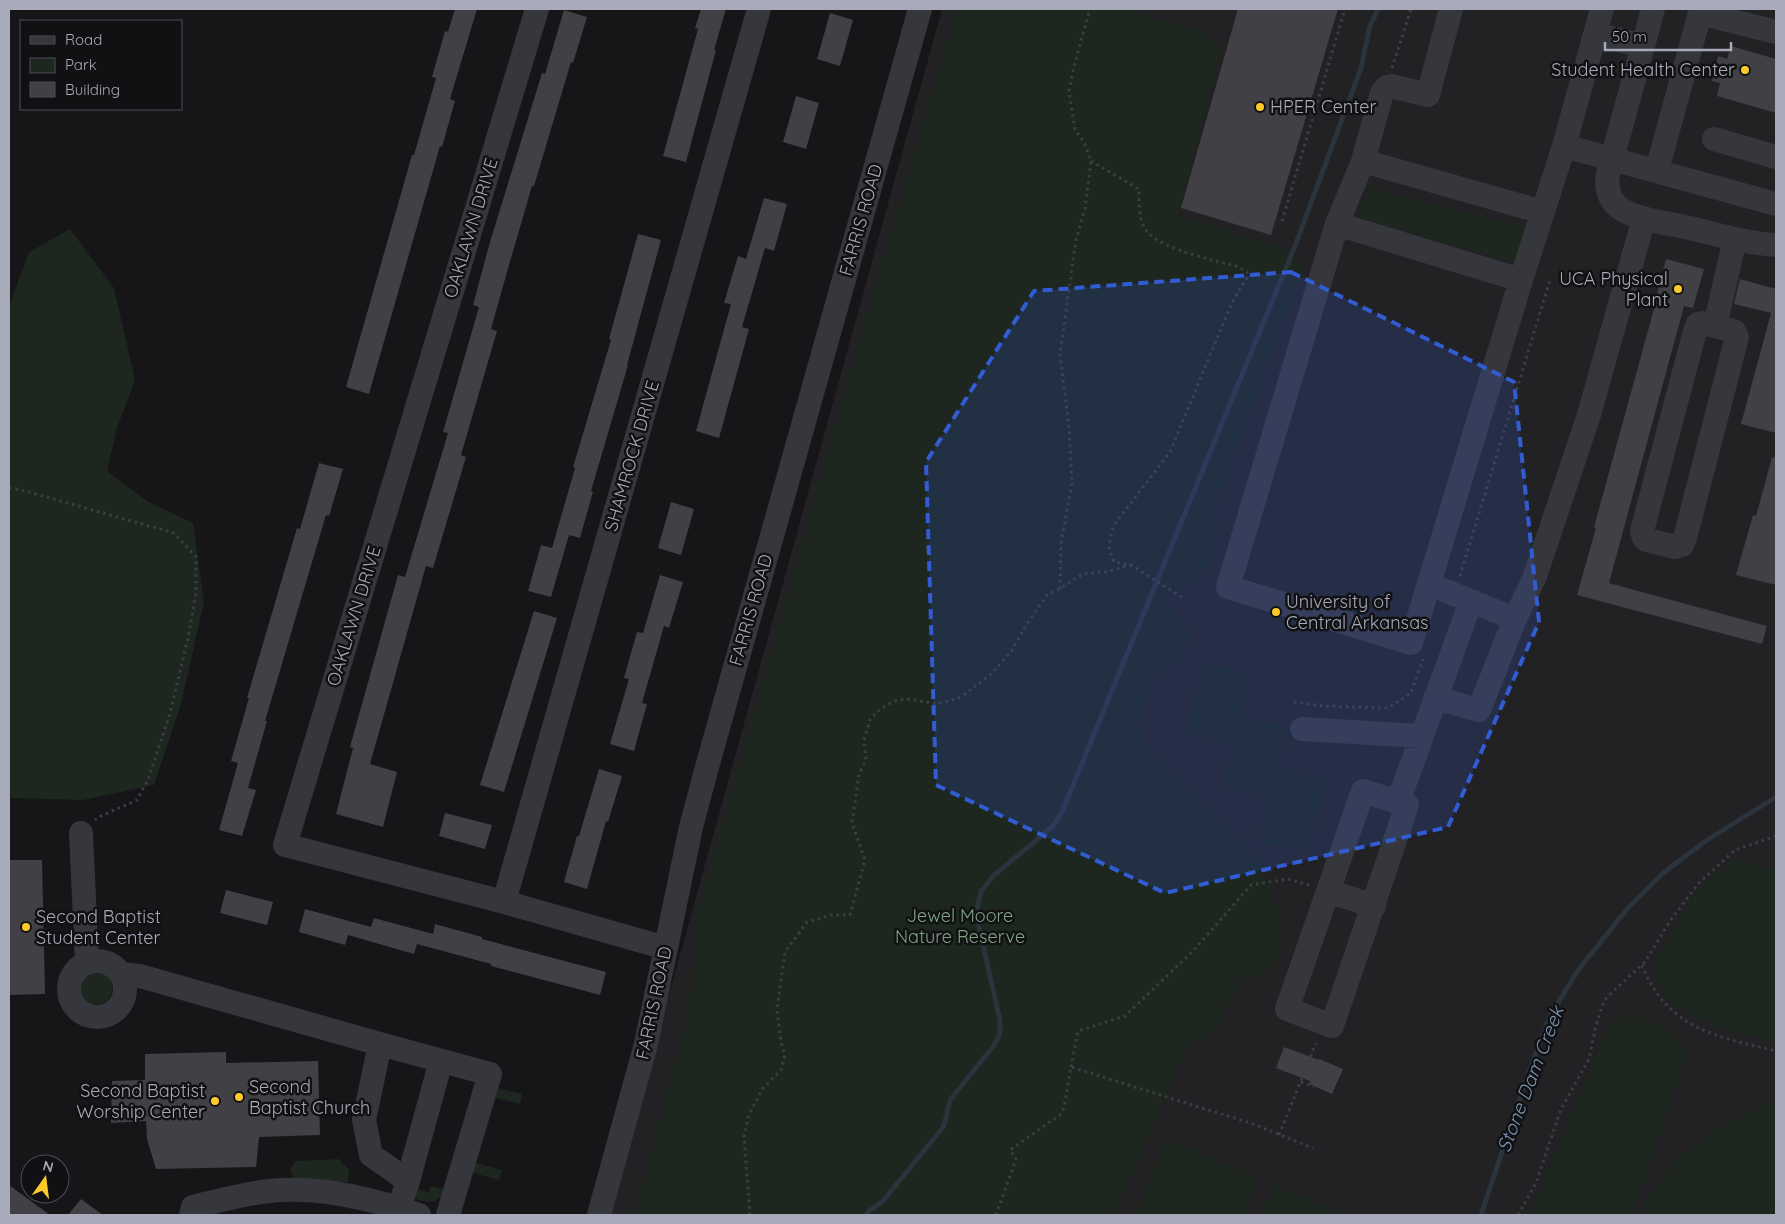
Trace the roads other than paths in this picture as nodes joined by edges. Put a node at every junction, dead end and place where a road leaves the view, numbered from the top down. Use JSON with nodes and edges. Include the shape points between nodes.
{"nodes":[{"id":1,"x":536,"y":9,"type":"edge"},
{"id":2,"x":759,"y":9,"type":"edge"},
{"id":3,"x":920,"y":9,"type":"edge"},
{"id":4,"x":1451,"y":9,"type":"edge"},
{"id":5,"x":1602,"y":9,"type":"edge"},
{"id":6,"x":1653,"y":9,"type":"edge"},
{"id":7,"x":1737,"y":15,"type":"edge"},
{"id":8,"x":1776,"y":32,"type":"edge"},
{"id":9,"x":1595,"y":34,"type":"junction"},
{"id":10,"x":1642,"y":46,"type":"junction"},
{"id":11,"x":1714,"y":139,"type":"dead end"},
{"id":12,"x":1564,"y":146,"type":"junction"},
{"id":13,"x":1776,"y":157,"type":"edge"},
{"id":14,"x":1612,"y":159,"type":"junction"},
{"id":15,"x":1363,"y":161,"type":"junction"},
{"id":16,"x":1656,"y":170,"type":"junction"},
{"id":17,"x":1776,"y":204,"type":"edge"},
{"id":18,"x":1543,"y":212,"type":"junction"},
{"id":19,"x":1644,"y":218,"type":"junction"},
{"id":20,"x":1337,"y":224,"type":"junction"},
{"id":21,"x":1735,"y":239,"type":"junction"},
{"id":22,"x":1776,"y":245,"type":"edge"},
{"id":23,"x":1521,"y":280,"type":"junction"},
{"id":24,"x":1715,"y":326,"type":"junction"},
{"id":25,"x":1429,"y":584,"type":"junction"},
{"id":26,"x":1464,"y":592,"type":"junction"},
{"id":27,"x":1515,"y":619,"type":"junction"},
{"id":28,"x":1435,"y":698,"type":"junction"},
{"id":29,"x":1302,"y":729,"type":"dead end"},
{"id":30,"x":1422,"y":736,"type":"junction"},
{"id":31,"x":1398,"y":802,"type":"junction"},
{"id":32,"x":81,"y":833,"type":"road end"},
{"id":33,"x":1318,"y":888,"type":"junction"},
{"id":34,"x":504,"y":902,"type":"junction"},
{"id":35,"x":1374,"y":906,"type":"junction"},
{"id":36,"x":666,"y":948,"type":"junction"},
{"id":37,"x":87,"y":962,"type":"junction"},
{"id":38,"x":121,"y":974,"type":"junction"},
{"id":39,"x":380,"y":1044,"type":"junction"},
{"id":40,"x":441,"y":1061,"type":"junction"},
{"id":41,"x":408,"y":1181,"type":"junction"},
{"id":42,"x":409,"y":1212,"type":"edge"},
{"id":43,"x":191,"y":1215,"type":"edge"},
{"id":44,"x":448,"y":1215,"type":"edge"},
{"id":45,"x":599,"y":1215,"type":"edge"}],
"edges":[{"from":1,"to":34,"type":"street","name":"OAKLAWN DRIVE","via":[[285,845]]},
{"from":2,"to":34,"type":"street","name":"SHAMROCK DRIVE"},
{"from":3,"to":36,"type":"street","name":"FARRIS ROAD","via":[[707,767]]},
{"from":4,"to":15,"type":"street","via":[[1428,95],[1391,86],[1384,90]]},
{"from":5,"to":9,"type":"street"},
{"from":6,"to":10,"type":"street"},
{"from":7,"to":8,"type":"street"},
{"from":7,"to":16,"type":"street","via":[[1700,13]]},
{"from":9,"to":10,"type":"street"},
{"from":9,"to":12,"type":"street"},
{"from":10,"to":14,"type":"street"},
{"from":11,"to":13,"type":"street"},
{"from":12,"to":14,"type":"street"},
{"from":12,"to":18,"type":"street"},
{"from":14,"to":16,"type":"street"},
{"from":14,"to":19,"type":"street","via":[[1607,184],[1611,198],[1622,210]]},
{"from":15,"to":18,"type":"street"},
{"from":15,"to":20,"type":"street"},
{"from":16,"to":17,"type":"street"},
{"from":18,"to":23,"type":"street"},
{"from":19,"to":21,"type":"street"},
{"from":19,"to":27,"type":"street","via":[[1589,415],[1535,576]]},
{"from":20,"to":23,"type":"street"},
{"from":20,"to":25,"type":"street","via":[[1228,587],[1411,643]]},
{"from":21,"to":22,"type":"street"},
{"from":21,"to":24,"type":"street"},
{"from":23,"to":25,"type":"street"},
{"from":24,"to":24,"type":"street","via":[[1701,323],[1696,328],[1643,526],[1647,540],[1675,547],[1682,545],[1686,538],[1736,340],[1734,331]]},
{"from":25,"to":26,"type":"street"},
{"from":26,"to":27,"type":"street"},
{"from":26,"to":28,"type":"street"},
{"from":27,"to":28,"type":"street","via":[[1479,710]]},
{"from":28,"to":30,"type":"street"},
{"from":29,"to":30,"type":"street"},
{"from":30,"to":31,"type":"street"},
{"from":31,"to":33,"type":"street","via":[[1363,791]]},
{"from":31,"to":35,"type":"street","via":[[1407,805]]},
{"from":32,"to":37,"type":"street"},
{"from":33,"to":35,"type":"street"},
{"from":33,"to":35,"type":"street","via":[[1286,1010],[1332,1026]]},
{"from":34,"to":36,"type":"street","name":"OAKLAWN DRIVE"},
{"from":36,"to":45,"type":"street","name":"FARRIS ROAD","via":[[646,1044]]},
{"from":37,"to":38,"type":"street","via":[[101,960],[110,963]]},
{"from":37,"to":38,"type":"street","via":[[76,970],[68,986],[73,1004],[86,1015],[105,1016],[121,1005],[126,986]]},
{"from":38,"to":39,"type":"street","via":[[140,976]]},
{"from":39,"to":40,"type":"street"},
{"from":39,"to":41,"type":"street","via":[[364,1120],[370,1155]]},
{"from":40,"to":41,"type":"street"},
{"from":40,"to":44,"type":"street","via":[[490,1074]]},
{"from":41,"to":42,"type":"street"},
{"from":42,"to":43,"type":"street","via":[[351,1195],[286,1190],[193,1206]]}]}
